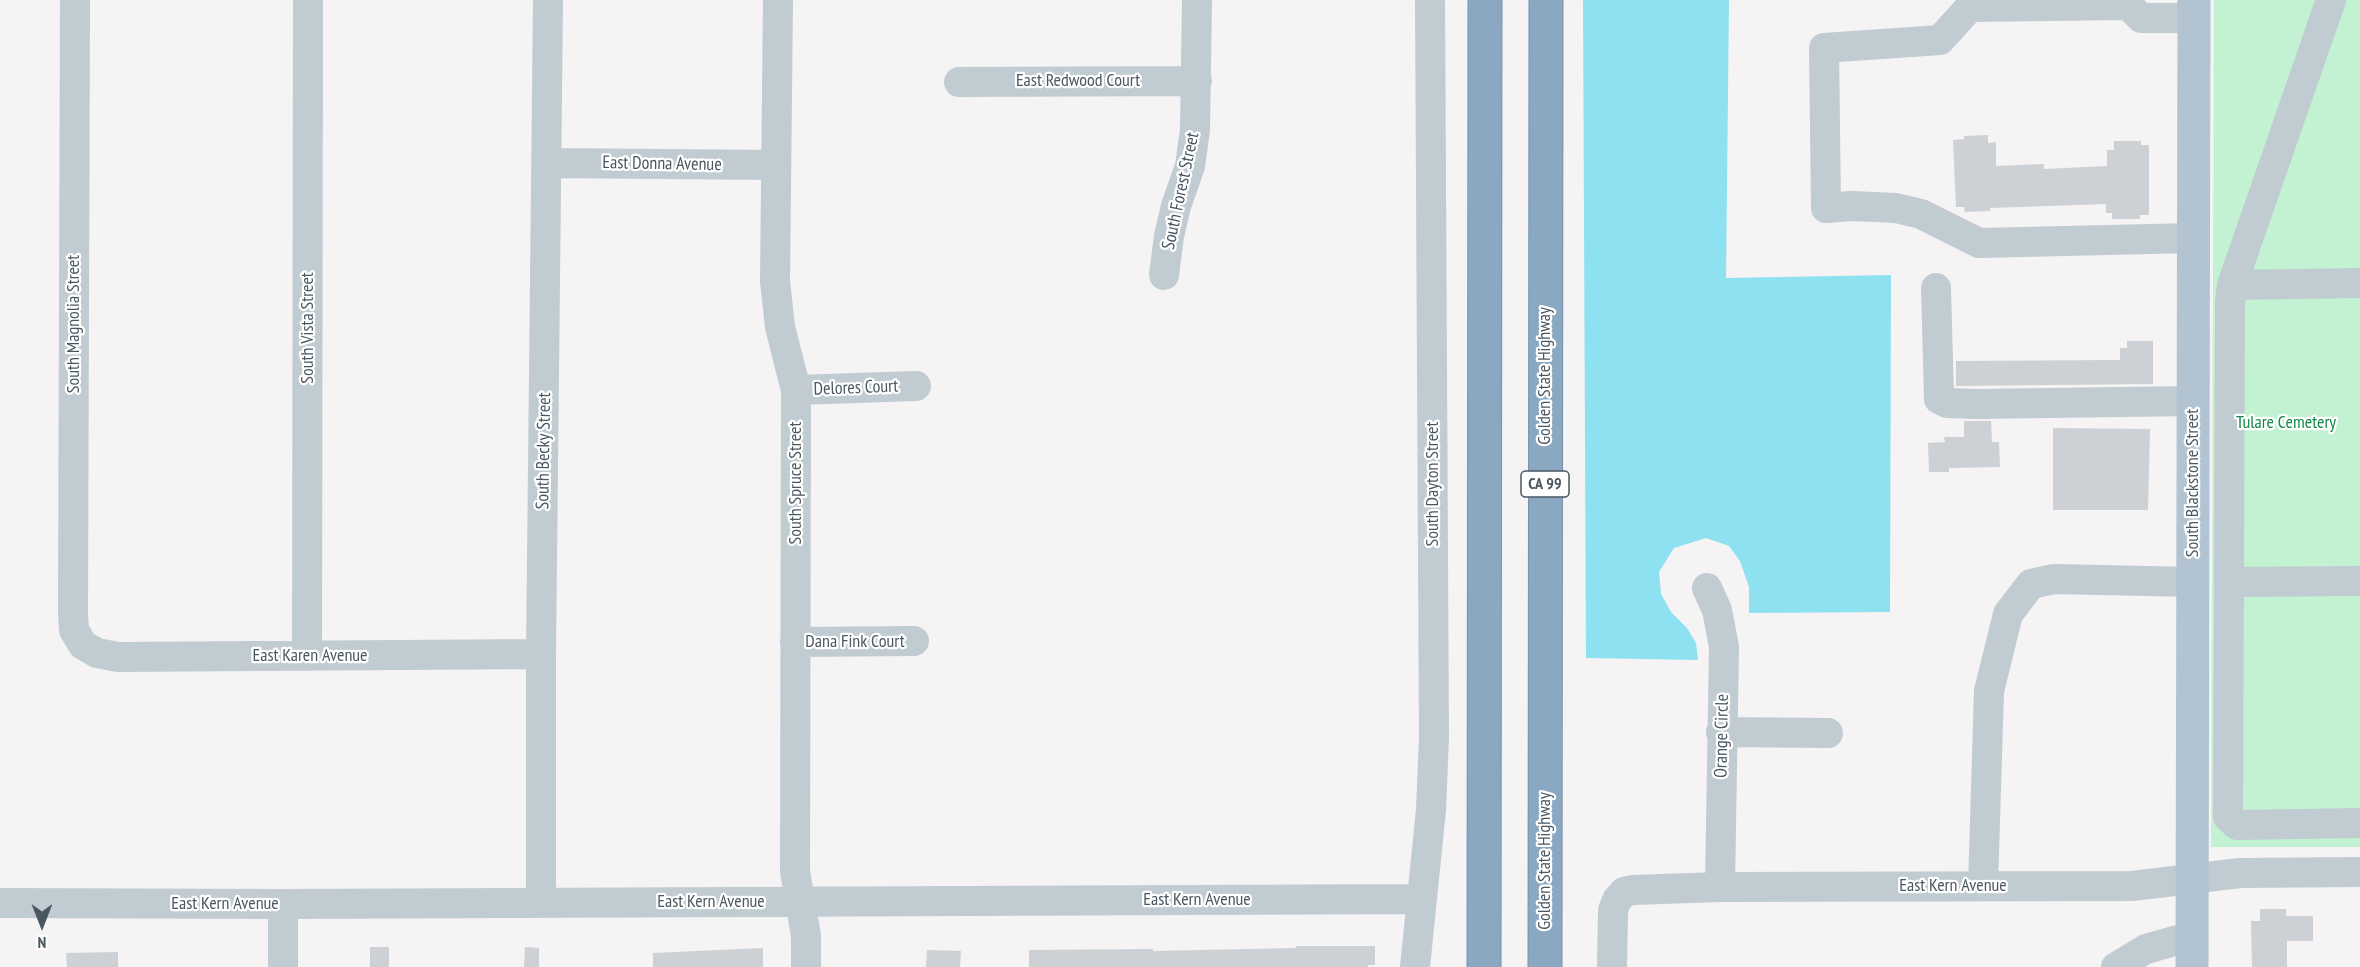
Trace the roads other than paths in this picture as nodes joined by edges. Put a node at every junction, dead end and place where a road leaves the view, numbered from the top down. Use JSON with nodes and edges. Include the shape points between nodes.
{"nodes":[{"id":1,"x":75,"y":0,"type":"edge"},
{"id":2,"x":308,"y":0,"type":"edge"},
{"id":3,"x":548,"y":0,"type":"edge"},
{"id":4,"x":778,"y":0,"type":"edge"},
{"id":5,"x":1197,"y":0,"type":"edge"},
{"id":6,"x":1430,"y":0,"type":"edge"},
{"id":7,"x":1485,"y":0,"type":"edge"},
{"id":8,"x":1546,"y":0,"type":"edge"},
{"id":9,"x":2331,"y":0,"type":"edge"},
{"id":10,"x":2194,"y":9,"type":"edge"},
{"id":11,"x":1197,"y":81,"type":"junction"},
{"id":12,"x":959,"y":82,"type":"dead end"},
{"id":13,"x":548,"y":164,"type":"junction"},
{"id":14,"x":776,"y":165,"type":"junction"},
{"id":15,"x":2193,"y":238,"type":"junction"},
{"id":16,"x":1164,"y":275,"type":"dead end"},
{"id":17,"x":2360,"y":283,"type":"edge"},
{"id":18,"x":2232,"y":285,"type":"junction"},
{"id":19,"x":1936,"y":288,"type":"dead end"},
{"id":20,"x":916,"y":386,"type":"dead end"},
{"id":21,"x":796,"y":390,"type":"junction"},
{"id":22,"x":2193,"y":401,"type":"junction"},
{"id":23,"x":2360,"y":581,"type":"edge"},
{"id":24,"x":2193,"y":582,"type":"junction"},
{"id":25,"x":2229,"y":582,"type":"junction"},
{"id":26,"x":1707,"y":588,"type":"dead end"},
{"id":27,"x":914,"y":641,"type":"dead end"},
{"id":28,"x":795,"y":642,"type":"junction"},
{"id":29,"x":75,"y":654,"type":"joint"},
{"id":30,"x":540,"y":654,"type":"junction"},
{"id":31,"x":307,"y":656,"type":"junction"},
{"id":32,"x":1721,"y":732,"type":"junction"},
{"id":33,"x":1828,"y":733,"type":"dead end"},
{"id":34,"x":2360,"y":823,"type":"edge"},
{"id":35,"x":2360,"y":872,"type":"edge"},
{"id":36,"x":2192,"y":880,"type":"junction"},
{"id":37,"x":1983,"y":886,"type":"junction"},
{"id":38,"x":1720,"y":887,"type":"junction"},
{"id":39,"x":1422,"y":899,"type":"junction"},
{"id":40,"x":541,"y":902,"type":"junction"},
{"id":41,"x":799,"y":902,"type":"junction"},
{"id":42,"x":0,"y":903,"type":"edge"},
{"id":43,"x":283,"y":904,"type":"junction"},
{"id":44,"x":2192,"y":951,"type":"edge"},
{"id":45,"x":1483,"y":965,"type":"edge"},
{"id":46,"x":283,"y":967,"type":"edge"},
{"id":47,"x":806,"y":967,"type":"edge"},
{"id":48,"x":1415,"y":967,"type":"edge"},
{"id":49,"x":1545,"y":967,"type":"edge"},
{"id":50,"x":1612,"y":967,"type":"edge"},
{"id":51,"x":2116,"y":967,"type":"edge"}],
"edges":[{"from":1,"to":29,"type":"street","name":"South Magnolia Street"},
{"from":2,"to":31,"type":"street","name":"South Vista Street"},
{"from":3,"to":13,"type":"street","name":"South Becky Street"},
{"from":4,"to":14,"type":"street","name":"South Spruce Street"},
{"from":5,"to":11,"type":"street","name":"South Forest Street"},
{"from":6,"to":39,"type":"street","name":"South Dayton Street","via":[[1434,737]]},
{"from":7,"to":45,"type":"highway"},
{"from":8,"to":49,"type":"highway","name":"Golden State Highway","number":"CA 99"},
{"from":9,"to":18,"type":"street"},
{"from":10,"to":15,"type":"main road","name":"South Blackstone Street"},
{"from":10,"to":15,"type":"street","via":[[2141,18],[2128,5],[1970,7],[1940,40],[1824,48],[1826,208],[1896,208],[1922,214],[1979,243]]},
{"from":11,"to":12,"type":"street","name":"East Redwood Court"},
{"from":11,"to":16,"type":"street","name":"South Forest Street","via":[[1190,166],[1176,206]]},
{"from":13,"to":14,"type":"street","name":"East Donna Avenue"},
{"from":13,"to":30,"type":"street","name":"South Becky Street"},
{"from":14,"to":21,"type":"street","name":"South Spruce Street","via":[[780,327]]},
{"from":15,"to":22,"type":"main road","name":"South Blackstone Street"},
{"from":17,"to":18,"type":"street"},
{"from":18,"to":25,"type":"street"},
{"from":19,"to":22,"type":"street","via":[[1939,399],[1947,403]]},
{"from":20,"to":21,"type":"street","name":"Delores Court"},
{"from":21,"to":28,"type":"street","name":"South Spruce Street"},
{"from":22,"to":24,"type":"main road","name":"South Blackstone Street"},
{"from":23,"to":25,"type":"street"},
{"from":24,"to":36,"type":"main road","name":"South Blackstone Street"},
{"from":24,"to":37,"type":"street","via":[[2055,579],[2031,584],[2008,614],[1989,691]]},
{"from":25,"to":34,"type":"street","via":[[2228,817],[2237,825]]},
{"from":26,"to":32,"type":"street","name":"Orange Circle","via":[[1717,610],[1724,647]]},
{"from":27,"to":28,"type":"street","name":"Dana Fink Court"},
{"from":28,"to":41,"type":"street","name":"South Spruce Street","via":[[795,871]]},
{"from":29,"to":31,"type":"street","name":"East Karen Avenue"},
{"from":30,"to":31,"type":"street","name":"East Karen Avenue"},
{"from":30,"to":40,"type":"street","name":"South Becky Street"},
{"from":32,"to":33,"type":"street"},
{"from":32,"to":38,"type":"street","name":"Orange Circle"},
{"from":35,"to":36,"type":"street","name":"East Kern Avenue","via":[[2240,873]]},
{"from":36,"to":37,"type":"street","name":"East Kern Avenue","via":[[2132,886]]},
{"from":36,"to":44,"type":"main road","name":"South Blackstone Street"},
{"from":37,"to":38,"type":"street","name":"East Kern Avenue"},
{"from":38,"to":50,"type":"street","name":"East Kern Avenue","via":[[1624,892],[1613,910]]},
{"from":39,"to":41,"type":"street","name":"East Kern Avenue"},
{"from":39,"to":48,"type":"street","name":"South Dayton Street"},
{"from":40,"to":41,"type":"street","name":"East Kern Avenue"},
{"from":40,"to":43,"type":"street","name":"East Kern Avenue"},
{"from":41,"to":47,"type":"street","name":"South Spruce Street","via":[[806,936]]},
{"from":42,"to":43,"type":"street","name":"East Kern Avenue"},
{"from":43,"to":46,"type":"street"},
{"from":44,"to":51,"type":"street","via":[[2146,949]]}]}
